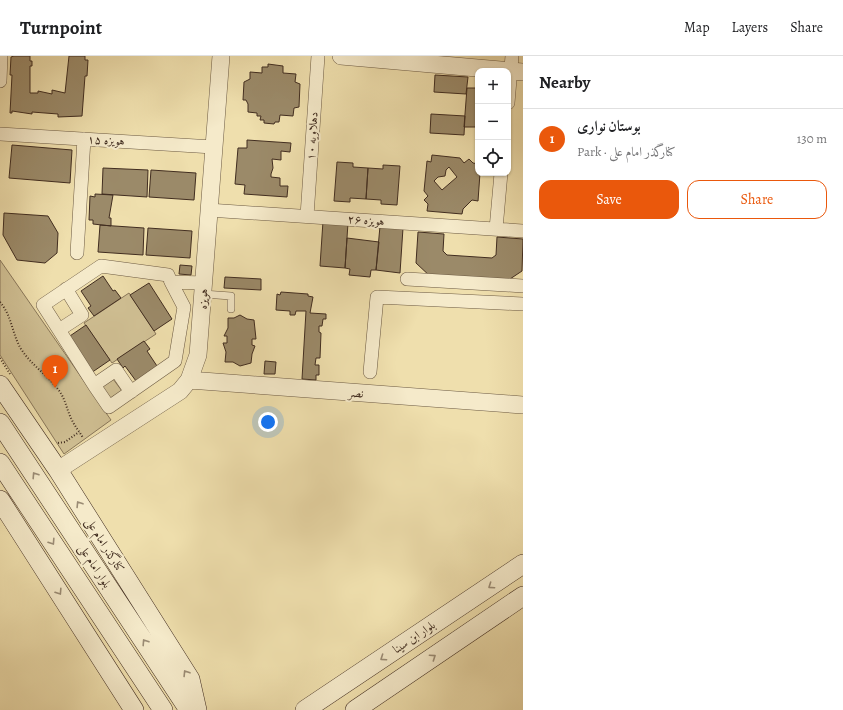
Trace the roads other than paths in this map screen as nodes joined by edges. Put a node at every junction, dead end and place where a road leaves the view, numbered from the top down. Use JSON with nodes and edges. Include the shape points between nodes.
{"nodes":[{"id":1,"x":1,"y":56,"type":"edge"},
{"id":2,"x":221,"y":56,"type":"edge"},
{"id":3,"x":318,"y":56,"type":"edge"},
{"id":4,"x":341,"y":56,"type":"edge"},
{"id":5,"x":407,"y":59,"type":"edge"},
{"id":6,"x":515,"y":66,"type":"edge"},
{"id":7,"x":0,"y":81,"type":"edge"},
{"id":8,"x":511,"y":87,"type":"edge"},
{"id":9,"x":0,"y":134,"type":"edge"},
{"id":10,"x":84,"y":139,"type":"junction"},
{"id":11,"x":213,"y":147,"type":"junction"},
{"id":12,"x":501,"y":176,"type":"edge"},
{"id":13,"x":208,"y":210,"type":"junction"},
{"id":14,"x":307,"y":216,"type":"junction"},
{"id":15,"x":496,"y":229,"type":"junction"},
{"id":16,"x":523,"y":231,"type":"edge"},
{"id":17,"x":77,"y":253,"type":"dead end"},
{"id":18,"x":407,"y":280,"type":"dead end"},
{"id":19,"x":171,"y":282,"type":"junction"},
{"id":20,"x":523,"y":286,"type":"edge"},
{"id":21,"x":66,"y":289,"type":"junction"},
{"id":22,"x":204,"y":289,"type":"junction"},
{"id":23,"x":523,"y":304,"type":"edge"},
{"id":24,"x":231,"y":309,"type":"dead end"},
{"id":25,"x":59,"y":330,"type":"junction"},
{"id":26,"x":370,"y":372,"type":"dead end"},
{"id":27,"x":189,"y":380,"type":"junction"},
{"id":28,"x":6,"y":381,"type":"edge"},
{"id":29,"x":94,"y":385,"type":"junction"},
{"id":30,"x":131,"y":392,"type":"junction"},
{"id":31,"x":523,"y":405,"type":"edge"},
{"id":32,"x":0,"y":423,"type":"edge"},
{"id":33,"x":0,"y":463,"type":"edge"},
{"id":34,"x":58,"y":470,"type":"junction"},
{"id":35,"x":0,"y":500,"type":"edge"},
{"id":36,"x":523,"y":564,"type":"edge"},
{"id":37,"x":523,"y":596,"type":"edge"},
{"id":38,"x":134,"y":710,"type":"edge"},
{"id":39,"x":162,"y":710,"type":"edge"},
{"id":40,"x":189,"y":710,"type":"edge"},
{"id":41,"x":197,"y":710,"type":"edge"},
{"id":42,"x":305,"y":710,"type":"edge"},
{"id":43,"x":354,"y":710,"type":"edge"}],
"edges":[{"from":1,"to":7,"type":"street"},
{"from":2,"to":11,"type":"street","name":"هویزه"},
{"from":3,"to":14,"type":"street","name":"دهلاویه ۱۰"},
{"from":4,"to":5,"type":"street"},
{"from":5,"to":6,"type":"street"},
{"from":6,"to":8,"type":"street"},
{"from":9,"to":10,"type":"street","name":"هویزه ۱۵"},
{"from":10,"to":11,"type":"street","name":"هویزه ۱۵"},
{"from":10,"to":17,"type":"street"},
{"from":11,"to":13,"type":"street","name":"هویزه"},
{"from":12,"to":15,"type":"street"},
{"from":13,"to":14,"type":"street","name":"هویزه ۲۶"},
{"from":13,"to":22,"type":"street","name":"هویزه"},
{"from":14,"to":15,"type":"street","name":"هویزه ۲۶"},
{"from":15,"to":16,"type":"street","name":"هویزه ۲۶"},
{"from":18,"to":20,"type":"street"},
{"from":19,"to":21,"type":"street","via":[[168,275],[101,266]]},
{"from":19,"to":22,"type":"street"},
{"from":19,"to":30,"type":"street","via":[[184,307],[175,361]]},
{"from":21,"to":25,"type":"street","via":[[82,315]]},
{"from":21,"to":25,"type":"street","via":[[42,305]]},
{"from":22,"to":24,"type":"lane","via":[[230,296]]},
{"from":22,"to":27,"type":"street","name":"هویزه","via":[[198,355]]},
{"from":23,"to":26,"type":"street","via":[[377,297]]},
{"from":25,"to":29,"type":"street"},
{"from":27,"to":31,"type":"street","name":"نصر"},
{"from":27,"to":34,"type":"street","name":"هویزه","via":[[180,391]]},
{"from":28,"to":34,"type":"main road","name":"کنارگذر امام علی"},
{"from":29,"to":30,"type":"street","via":[[109,407]]},
{"from":29,"to":30,"type":"street","via":[[116,370]]},
{"from":40,"to":32,"type":"main road","name":"بلوار امام علی","one_way":true},
{"from":33,"to":39,"type":"main road","name":"بلوار امام علی","one_way":true},
{"from":41,"to":34,"type":"main road","name":"کنارگذر امام علی","one_way":true,"via":[[190,679]]},
{"from":35,"to":38,"type":"main road","one_way":true},
{"from":36,"to":42,"type":"main road","name":"بلوار ابن سینا","one_way":true},
{"from":43,"to":37,"type":"main road","one_way":true}]}
